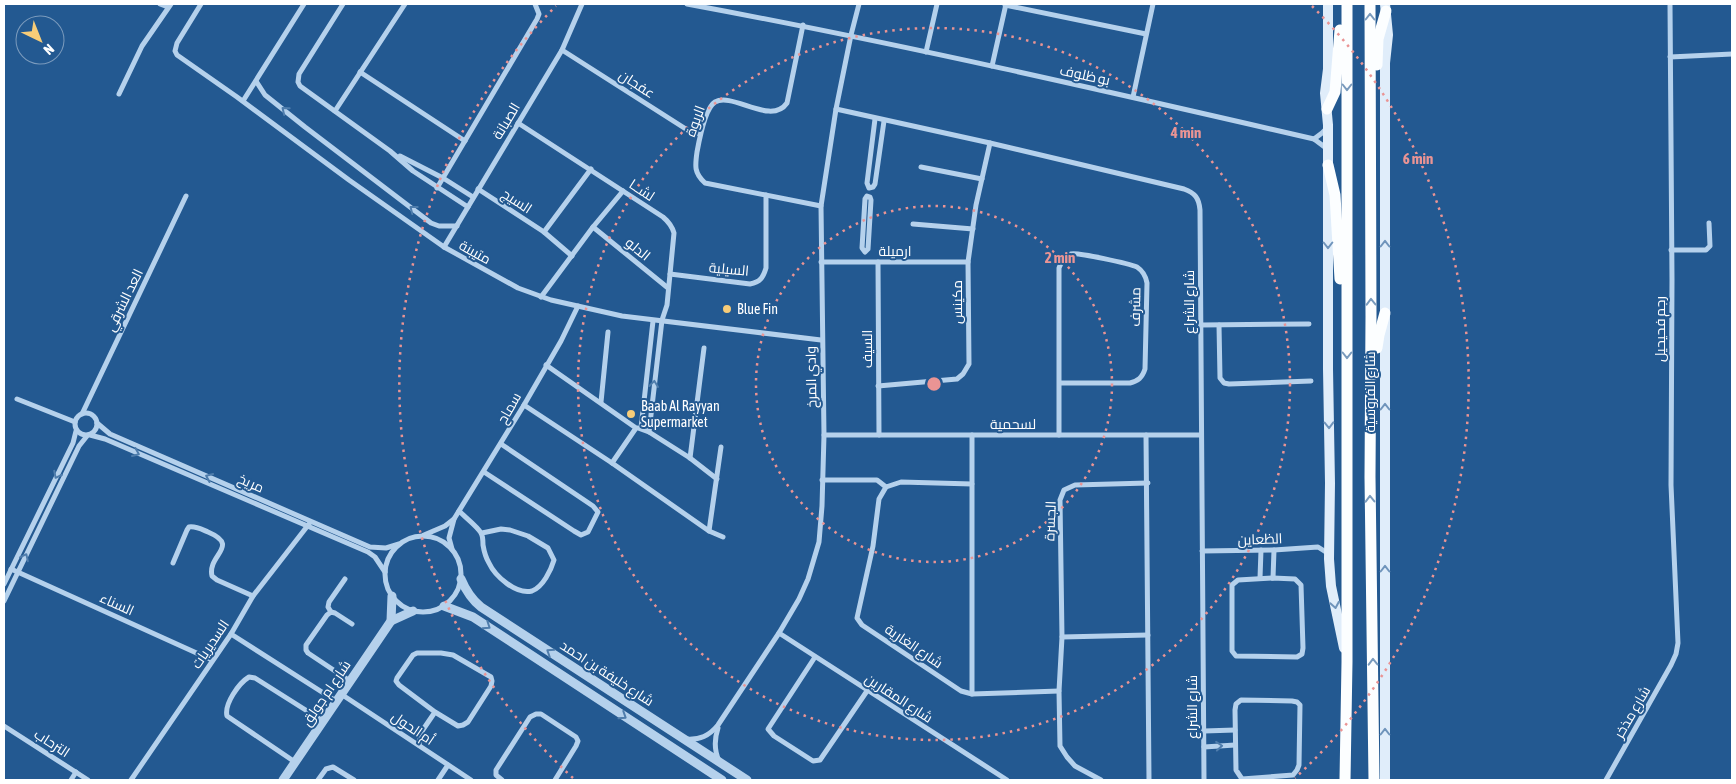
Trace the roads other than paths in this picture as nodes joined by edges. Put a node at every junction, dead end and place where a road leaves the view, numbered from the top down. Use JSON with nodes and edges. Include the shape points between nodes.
{"nodes":[{"id":1,"x":160,"y":4,"type":"edge"},
{"id":2,"x":304,"y":4,"type":"edge"},
{"id":3,"x":344,"y":4,"type":"edge"},
{"id":4,"x":405,"y":4,"type":"edge"},
{"id":5,"x":535,"y":4,"type":"edge"},
{"id":6,"x":582,"y":4,"type":"edge"},
{"id":7,"x":687,"y":4,"type":"edge"},
{"id":8,"x":859,"y":4,"type":"edge"},
{"id":9,"x":937,"y":4,"type":"edge"},
{"id":10,"x":1006,"y":4,"type":"edge"},
{"id":11,"x":1153,"y":4,"type":"edge"},
{"id":12,"x":1328,"y":4,"type":"edge"},
{"id":13,"x":1346,"y":4,"type":"edge"},
{"id":14,"x":1370,"y":4,"type":"edge"},
{"id":15,"x":1670,"y":4,"type":"edge"},
{"id":16,"x":169,"y":5,"type":"edge"},
{"id":17,"x":198,"y":5,"type":"edge"},
{"id":18,"x":704,"y":5,"type":"edge"},
{"id":19,"x":1386,"y":7,"type":"edge"},
{"id":20,"x":804,"y":25,"type":"junction"},
{"id":21,"x":1146,"y":34,"type":"junction"},
{"id":22,"x":850,"y":35,"type":"junction"},
{"id":23,"x":562,"y":50,"type":"junction"},
{"id":24,"x":926,"y":52,"type":"junction"},
{"id":25,"x":1732,"y":54,"type":"edge"},
{"id":26,"x":1670,"y":57,"type":"junction"},
{"id":27,"x":992,"y":66,"type":"junction"},
{"id":28,"x":360,"y":72,"type":"junction"},
{"id":29,"x":256,"y":81,"type":"junction"},
{"id":30,"x":119,"y":94,"type":"dead end"},
{"id":31,"x":1133,"y":97,"type":"junction"},
{"id":32,"x":243,"y":101,"type":"junction"},
{"id":33,"x":836,"y":109,"type":"junction"},
{"id":34,"x":1327,"y":109,"type":"junction"},
{"id":35,"x":335,"y":112,"type":"junction"},
{"id":36,"x":875,"y":118,"type":"junction"},
{"id":37,"x":884,"y":121,"type":"junction"},
{"id":38,"x":518,"y":123,"type":"junction"},
{"id":39,"x":1328,"y":125,"type":"junction"},
{"id":40,"x":700,"y":134,"type":"junction"},
{"id":41,"x":1314,"y":138,"type":"junction"},
{"id":42,"x":465,"y":141,"type":"junction"},
{"id":43,"x":990,"y":143,"type":"junction"},
{"id":44,"x":871,"y":146,"type":"junction"},
{"id":45,"x":880,"y":147,"type":"junction"},
{"id":46,"x":390,"y":151,"type":"junction"},
{"id":47,"x":1328,"y":151,"type":"junction"},
{"id":48,"x":1328,"y":165,"type":"junction"},
{"id":49,"x":869,"y":166,"type":"junction"},
{"id":50,"x":921,"y":167,"type":"dead end"},
{"id":51,"x":877,"y":168,"type":"junction"},
{"id":52,"x":590,"y":170,"type":"junction"},
{"id":53,"x":1371,"y":171,"type":"junction"},
{"id":54,"x":443,"y":178,"type":"junction"},
{"id":55,"x":982,"y":179,"type":"junction"},
{"id":56,"x":437,"y":188,"type":"junction"},
{"id":57,"x":478,"y":189,"type":"junction"},
{"id":58,"x":623,"y":191,"type":"junction"},
{"id":59,"x":186,"y":196,"type":"dead end"},
{"id":60,"x":766,"y":196,"type":"junction"},
{"id":61,"x":473,"y":197,"type":"junction"},
{"id":62,"x":821,"y":206,"type":"junction"},
{"id":63,"x":468,"y":207,"type":"junction"},
{"id":64,"x":867,"y":215,"type":"dead end"},
{"id":65,"x":1709,"y":223,"type":"dead end"},
{"id":66,"x":913,"y":224,"type":"dead end"},
{"id":67,"x":457,"y":226,"type":"junction"},
{"id":68,"x":593,"y":227,"type":"junction"},
{"id":69,"x":973,"y":229,"type":"junction"},
{"id":70,"x":544,"y":232,"type":"junction"},
{"id":71,"x":444,"y":247,"type":"junction"},
{"id":72,"x":1671,"y":250,"type":"junction"},
{"id":73,"x":572,"y":256,"type":"junction"},
{"id":74,"x":821,"y":262,"type":"junction"},
{"id":75,"x":866,"y":262,"type":"junction"},
{"id":76,"x":878,"y":262,"type":"junction"},
{"id":77,"x":968,"y":262,"type":"junction"},
{"id":78,"x":670,"y":274,"type":"junction"},
{"id":79,"x":668,"y":288,"type":"junction"},
{"id":80,"x":541,"y":297,"type":"junction"},
{"id":81,"x":578,"y":306,"type":"junction"},
{"id":82,"x":1385,"y":313,"type":"junction"},
{"id":83,"x":1347,"y":314,"type":"junction"},
{"id":84,"x":653,"y":320,"type":"junction"},
{"id":85,"x":662,"y":320,"type":"junction"},
{"id":86,"x":1310,"y":324,"type":"dead end"},
{"id":87,"x":1200,"y":325,"type":"junction"},
{"id":88,"x":1219,"y":325,"type":"junction"},
{"id":89,"x":608,"y":332,"type":"dead end"},
{"id":90,"x":821,"y":340,"type":"junction"},
{"id":91,"x":704,"y":348,"type":"dead end"},
{"id":92,"x":546,"y":365,"type":"junction"},
{"id":93,"x":1311,"y":381,"type":"dead end"},
{"id":94,"x":1059,"y":383,"type":"junction"},
{"id":95,"x":878,"y":386,"type":"junction"},
{"id":96,"x":17,"y":399,"type":"dead end"},
{"id":97,"x":601,"y":402,"type":"junction"},
{"id":98,"x":524,"y":405,"type":"junction"},
{"id":99,"x":82,"y":414,"type":"junction"},
{"id":100,"x":75,"y":422,"type":"junction"},
{"id":101,"x":97,"y":423,"type":"junction"},
{"id":102,"x":639,"y":428,"type":"junction"},
{"id":103,"x":76,"y":431,"type":"junction"},
{"id":104,"x":648,"y":432,"type":"junction"},
{"id":105,"x":89,"y":435,"type":"junction"},
{"id":106,"x":824,"y":435,"type":"junction"},
{"id":107,"x":878,"y":435,"type":"junction"},
{"id":108,"x":972,"y":435,"type":"junction"},
{"id":109,"x":1059,"y":435,"type":"junction"},
{"id":110,"x":1146,"y":435,"type":"junction"},
{"id":111,"x":1201,"y":435,"type":"junction"},
{"id":112,"x":501,"y":444,"type":"junction"},
{"id":113,"x":721,"y":446,"type":"dead end"},
{"id":114,"x":690,"y":458,"type":"junction"},
{"id":115,"x":612,"y":463,"type":"junction"},
{"id":116,"x":484,"y":472,"type":"junction"},
{"id":117,"x":1370,"y":477,"type":"junction"},
{"id":118,"x":717,"y":479,"type":"junction"},
{"id":119,"x":822,"y":480,"type":"junction"},
{"id":120,"x":1148,"y":483,"type":"junction"},
{"id":121,"x":972,"y":484,"type":"junction"},
{"id":122,"x":886,"y":487,"type":"junction"},
{"id":123,"x":459,"y":511,"type":"junction"},
{"id":124,"x":454,"y":518,"type":"junction"},
{"id":125,"x":310,"y":522,"type":"junction"},
{"id":126,"x":307,"y":527,"type":"junction"},
{"id":127,"x":709,"y":531,"type":"junction"},
{"id":128,"x":482,"y":533,"type":"junction"},
{"id":129,"x":1330,"y":534,"type":"junction"},
{"id":130,"x":424,"y":536,"type":"junction"},
{"id":131,"x":723,"y":537,"type":"dead end"},
{"id":132,"x":400,"y":544,"type":"junction"},
{"id":133,"x":1318,"y":547,"type":"junction"},
{"id":134,"x":452,"y":549,"type":"junction"},
{"id":135,"x":1261,"y":550,"type":"junction"},
{"id":136,"x":1274,"y":550,"type":"junction"},
{"id":137,"x":1202,"y":551,"type":"junction"},
{"id":138,"x":1329,"y":555,"type":"junction"},
{"id":139,"x":173,"y":563,"type":"dead end"},
{"id":140,"x":11,"y":569,"type":"junction"},
{"id":141,"x":18,"y":572,"type":"junction"},
{"id":142,"x":385,"y":572,"type":"junction"},
{"id":143,"x":1260,"y":578,"type":"junction"},
{"id":144,"x":1273,"y":578,"type":"junction"},
{"id":145,"x":345,"y":579,"type":"dead end"},
{"id":146,"x":461,"y":579,"type":"junction"},
{"id":147,"x":4,"y":584,"type":"edge"},
{"id":148,"x":253,"y":596,"type":"junction"},
{"id":149,"x":392,"y":596,"type":"junction"},
{"id":150,"x":4,"y":601,"type":"edge"},
{"id":151,"x":444,"y":606,"type":"junction"},
{"id":152,"x":413,"y":611,"type":"junction"},
{"id":153,"x":331,"y":612,"type":"junction"},
{"id":154,"x":391,"y":620,"type":"junction"},
{"id":155,"x":352,"y":624,"type":"dead end"},
{"id":156,"x":231,"y":634,"type":"junction"},
{"id":157,"x":779,"y":634,"type":"junction"},
{"id":158,"x":1148,"y":635,"type":"junction"},
{"id":159,"x":1062,"y":637,"type":"junction"},
{"id":160,"x":1676,"y":654,"type":"joint"},
{"id":161,"x":815,"y":657,"type":"junction"},
{"id":162,"x":212,"y":660,"type":"junction"},
{"id":163,"x":1347,"y":662,"type":"junction"},
{"id":164,"x":350,"y":681,"type":"junction"},
{"id":165,"x":1059,"y":690,"type":"junction"},
{"id":166,"x":867,"y":691,"type":"junction"},
{"id":167,"x":972,"y":694,"type":"junction"},
{"id":168,"x":339,"y":697,"type":"junction"},
{"id":169,"x":435,"y":712,"type":"junction"},
{"id":170,"x":323,"y":721,"type":"junction"},
{"id":171,"x":718,"y":725,"type":"junction"},
{"id":172,"x":4,"y":726,"type":"edge"},
{"id":173,"x":1234,"y":730,"type":"junction"},
{"id":174,"x":1204,"y":731,"type":"junction"},
{"id":175,"x":678,"y":736,"type":"junction"},
{"id":176,"x":419,"y":745,"type":"junction"},
{"id":177,"x":1235,"y":745,"type":"junction"},
{"id":178,"x":1204,"y":747,"type":"junction"},
{"id":179,"x":295,"y":762,"type":"junction"},
{"id":180,"x":721,"y":763,"type":"junction"},
{"id":181,"x":448,"y":765,"type":"junction"},
{"id":182,"x":76,"y":772,"type":"junction"},
{"id":183,"x":461,"y":774,"type":"junction"},
{"id":184,"x":1345,"y":779,"type":"edge"},
{"id":185,"x":71,"y":780,"type":"edge"},
{"id":186,"x":88,"y":780,"type":"edge"},
{"id":187,"x":130,"y":780,"type":"edge"},
{"id":188,"x":283,"y":780,"type":"edge"},
{"id":189,"x":318,"y":780,"type":"edge"},
{"id":190,"x":354,"y":780,"type":"edge"},
{"id":191,"x":438,"y":780,"type":"edge"},
{"id":192,"x":457,"y":780,"type":"edge"},
{"id":193,"x":471,"y":780,"type":"edge"},
{"id":194,"x":502,"y":780,"type":"edge"},
{"id":195,"x":555,"y":780,"type":"edge"},
{"id":196,"x":722,"y":780,"type":"edge"},
{"id":197,"x":747,"y":780,"type":"edge"},
{"id":198,"x":1006,"y":780,"type":"edge"},
{"id":199,"x":1100,"y":780,"type":"edge"},
{"id":200,"x":1149,"y":780,"type":"edge"},
{"id":201,"x":1204,"y":780,"type":"edge"},
{"id":202,"x":1374,"y":780,"type":"edge"},
{"id":203,"x":1385,"y":780,"type":"edge"},
{"id":204,"x":1606,"y":780,"type":"edge"}],
"edges":[{"from":1,"to":16,"type":"street"},
{"from":2,"to":29,"type":"street"},
{"from":3,"to":35,"type":"street","via":[[298,78],[300,86]]},
{"from":4,"to":28,"type":"street"},
{"from":5,"to":42,"type":"street","via":[[537,19]]},
{"from":6,"to":23,"type":"street","name":"الصبانة"},
{"from":7,"to":18,"type":"street","name":"بو ظلوف"},
{"from":8,"to":22,"type":"street","name":"وادي المرخ"},
{"from":9,"to":24,"type":"street"},
{"from":10,"to":21,"type":"street"},
{"from":10,"to":27,"type":"street"},
{"from":11,"to":21,"type":"street"},
{"from":12,"to":34,"type":"main road","name":"شارع الفروسية","via":[[1328,69],[1324,93]]},
{"from":13,"to":34,"type":"highway","via":[[1341,21],[1335,92]]},
{"from":13,"to":83,"type":"highway","name":"شارع الفروسية","one_way":true},
{"from":53,"to":14,"type":"highway","name":"شارع الفروسية","one_way":true},
{"from":15,"to":26,"type":"street","name":"رجم فحيحيل"},
{"from":16,"to":30,"type":"street","via":[[142,46]]},
{"from":17,"to":32,"type":"street","name":"متيبنة","via":[[177,43],[177,56]]},
{"from":18,"to":20,"type":"street","name":"بو ظلوف"},
{"from":19,"to":53,"type":"highway","via":[[1378,39],[1377,133]]},
{"from":82,"to":19,"type":"main road","name":"شارع الفروسية","one_way":true},
{"from":20,"to":22,"type":"street","name":"بو ظلوف"},
{"from":20,"to":40,"type":"street","name":"الربوة","via":[[784,108],[777,111],[724,100],[714,102]]},
{"from":21,"to":31,"type":"street"},
{"from":22,"to":24,"type":"street","name":"بو ظلوف"},
{"from":22,"to":33,"type":"street","name":"وادي المرخ"},
{"from":23,"to":38,"type":"street","name":"الصبانة"},
{"from":23,"to":40,"type":"street","name":"عفجان","via":[[689,131]]},
{"from":24,"to":27,"type":"street","name":"بو ظلوف"},
{"from":25,"to":26,"type":"street"},
{"from":26,"to":72,"type":"street","name":"رجم فحيحيل"},
{"from":27,"to":31,"type":"street","name":"بو ظلوف"},
{"from":28,"to":35,"type":"street"},
{"from":28,"to":42,"type":"street"},
{"from":29,"to":32,"type":"street"},
{"from":67,"to":29,"type":"street","name":"متيبنة","one_way":true,"via":[[431,223],[265,95]]},
{"from":31,"to":41,"type":"street","name":"بو ظلوف"},
{"from":32,"to":71,"type":"street","name":"متيبنة"},
{"from":33,"to":36,"type":"street","name":"شارع الشراع"},
{"from":33,"to":62,"type":"street","name":"وادي المرخ"},
{"from":34,"to":39,"type":"main road","name":"شارع الفروسية"},
{"from":35,"to":46,"type":"street"},
{"from":36,"to":37,"type":"street","name":"شارع الشراع"},
{"from":36,"to":44,"type":"street"},
{"from":37,"to":43,"type":"street","name":"شارع الشراع"},
{"from":37,"to":45,"type":"street"},
{"from":38,"to":52,"type":"street","name":"لشــا"},
{"from":38,"to":57,"type":"street","name":"الصبانة"},
{"from":39,"to":41,"type":"street"},
{"from":39,"to":47,"type":"main road","name":"شارع الفروسية"},
{"from":40,"to":60,"type":"street","name":"الربوة","via":[[695,168],[705,183]]},
{"from":41,"to":47,"type":"street"},
{"from":42,"to":54,"type":"street"},
{"from":43,"to":55,"type":"street","name":"مكينس"},
{"from":43,"to":87,"type":"street","name":"شارع الشراع","via":[[1192,192],[1200,210]]},
{"from":44,"to":45,"type":"street"},
{"from":44,"to":49,"type":"street"},
{"from":45,"to":51,"type":"street"},
{"from":46,"to":54,"type":"street"},
{"from":46,"to":56,"type":"street"},
{"from":47,"to":48,"type":"main road","name":"شارع الفروسية"},
{"from":48,"to":83,"type":"highway","via":[[1335,195],[1340,289]]},
{"from":48,"to":129,"type":"main road","name":"شارع الفروسية","one_way":true},
{"from":49,"to":51,"type":"street"},
{"from":49,"to":51,"type":"street","via":[[869,188],[874,186]]},
{"from":50,"to":55,"type":"street"},
{"from":52,"to":58,"type":"street","name":"لشــا"},
{"from":52,"to":70,"type":"street"},
{"from":117,"to":53,"type":"highway","name":"شارع الفروسية","one_way":true},
{"from":54,"to":56,"type":"street"},
{"from":54,"to":61,"type":"street"},
{"from":55,"to":69,"type":"street","name":"مكينس"},
{"from":56,"to":63,"type":"street"},
{"from":57,"to":61,"type":"street","name":"الصبانة"},
{"from":57,"to":70,"type":"street","name":"السيج"},
{"from":58,"to":68,"type":"street"},
{"from":58,"to":78,"type":"street","name":"لشــا","via":[[672,227]]},
{"from":59,"to":99,"type":"street","name":"العد الشرقي"},
{"from":60,"to":62,"type":"street","name":"الربوة"},
{"from":60,"to":78,"type":"street","name":"السيلية","via":[[766,268],[758,282],[750,284]]},
{"from":61,"to":63,"type":"street","name":"الصبانة"},
{"from":62,"to":74,"type":"street","name":"وادي المرخ"},
{"from":63,"to":67,"type":"street","name":"الصبانة"},
{"from":64,"to":75,"type":"street","via":[[863,250]]},
{"from":65,"to":72,"type":"street","via":[[1710,246],[1706,250]]},
{"from":66,"to":69,"type":"street"},
{"from":67,"to":71,"type":"street","name":"الصبانة"},
{"from":68,"to":73,"type":"street"},
{"from":68,"to":79,"type":"street","name":"الدلو"},
{"from":69,"to":77,"type":"street","name":"مكينس"},
{"from":70,"to":73,"type":"street","name":"السيج"},
{"from":71,"to":80,"type":"street","name":"متيبنة","via":[[518,288]]},
{"from":72,"to":160,"type":"street","name":"رجم فحيحيل","via":[[1671,485]]},
{"from":73,"to":80,"type":"street"},
{"from":74,"to":75,"type":"street","name":"ارميلة"},
{"from":74,"to":90,"type":"street","name":"وادي المرخ"},
{"from":75,"to":76,"type":"street","name":"ارميلة"},
{"from":76,"to":77,"type":"street","name":"ارميلة"},
{"from":76,"to":95,"type":"street","name":"السيف"},
{"from":77,"to":95,"type":"street","name":"مكينس","via":[[969,364],[963,374],[957,379]]},
{"from":78,"to":79,"type":"street","name":"لشــا"},
{"from":79,"to":85,"type":"street","name":"لشــا"},
{"from":80,"to":81,"type":"street","name":"متيبنة"},
{"from":81,"to":84,"type":"street","name":"متيبنة"},
{"from":81,"to":92,"type":"street","name":"سماح"},
{"from":82,"to":117,"type":"highway","via":[[1377,345],[1375,448]]},
{"from":203,"to":82,"type":"main road","name":"شارع الفروسية","one_way":true},
{"from":83,"to":163,"type":"highway","name":"شارع الفروسية","one_way":true},
{"from":84,"to":85,"type":"street","name":"متيبنة"},
{"from":84,"to":102,"type":"street"},
{"from":85,"to":90,"type":"street","name":"متيبنة"},
{"from":104,"to":85,"type":"street","name":"لشــا","one_way":true},
{"from":86,"to":88,"type":"street"},
{"from":87,"to":88,"type":"street"},
{"from":87,"to":111,"type":"street","name":"شارع الشراع"},
{"from":88,"to":93,"type":"street","via":[[1220,378],[1224,383]]},
{"from":89,"to":97,"type":"street"},
{"from":90,"to":106,"type":"street","name":"وادي المرخ"},
{"from":91,"to":114,"type":"street"},
{"from":92,"to":97,"type":"street"},
{"from":92,"to":98,"type":"street","name":"سماح"},
{"from":94,"to":94,"type":"street","name":"مشرف","via":[[1130,384],[1143,375],[1148,283],[1137,268],[1078,254],[1061,262],[1058,268]]},
{"from":94,"to":109,"type":"street","name":"مشرف"},
{"from":95,"to":107,"type":"street","name":"السيف"},
{"from":96,"to":100,"type":"street"},
{"from":97,"to":102,"type":"street"},
{"from":98,"to":112,"type":"street","name":"سماح"},
{"from":98,"to":115,"type":"street"},
{"from":99,"to":100,"type":"street"},
{"from":99,"to":101,"type":"street","via":[[93,416]]},
{"from":100,"to":103,"type":"street"},
{"from":101,"to":105,"type":"street"},
{"from":125,"to":101,"type":"street","name":"مريخ","one_way":true,"via":[[110,434]]},
{"from":102,"to":104,"type":"street"},
{"from":102,"to":115,"type":"street"},
{"from":103,"to":105,"type":"street"},
{"from":103,"to":140,"type":"street","one_way":true},
{"from":104,"to":114,"type":"street"},
{"from":105,"to":126,"type":"street","name":"مريخ","one_way":true,"via":[[105,439]]},
{"from":141,"to":105,"type":"street","one_way":true,"via":[[79,446]]},
{"from":106,"to":107,"type":"street","name":"لسحمية"},
{"from":106,"to":119,"type":"street","name":"وادي المرخ"},
{"from":107,"to":108,"type":"street","name":"لسحمية"},
{"from":108,"to":109,"type":"street","name":"لسحمية"},
{"from":108,"to":121,"type":"street"},
{"from":109,"to":110,"type":"street","name":"لسحمية"},
{"from":110,"to":111,"type":"street","name":"لسحمية"},
{"from":110,"to":120,"type":"street"},
{"from":111,"to":137,"type":"street","name":"شارع الشراع"},
{"from":112,"to":116,"type":"street","name":"سماح"},
{"from":112,"to":116,"type":"street","via":[[593,506],[598,512],[588,532],[582,535],[574,531]]},
{"from":113,"to":118,"type":"street"},
{"from":114,"to":118,"type":"street"},
{"from":115,"to":127,"type":"street"},
{"from":116,"to":123,"type":"street","name":"سماح"},
{"from":202,"to":117,"type":"highway","name":"شارع الفروسية","one_way":true},
{"from":118,"to":127,"type":"street"},
{"from":119,"to":122,"type":"street","via":[[877,480]]},
{"from":119,"to":157,"type":"street","name":"وادي المرخ","via":[[821,525],[815,558],[808,579]]},
{"from":120,"to":158,"type":"street"},
{"from":120,"to":159,"type":"street","name":"الجسرة","via":[[1076,485],[1064,490],[1060,500]]},
{"from":121,"to":122,"type":"street","via":[[901,482]]},
{"from":121,"to":167,"type":"street"},
{"from":122,"to":167,"type":"street","name":"شارع الغارية","via":[[880,498],[857,618],[862,625],[961,691]]},
{"from":123,"to":124,"type":"street","name":"سماح"},
{"from":123,"to":128,"type":"street"},
{"from":124,"to":130,"type":"street","name":"سماح"},
{"from":124,"to":134,"type":"street","name":"سماح","via":[[449,538]]},
{"from":125,"to":126,"type":"street","name":"السديريات"},
{"from":125,"to":132,"type":"street","name":"مريخ","via":[[370,547],[386,548]]},
{"from":126,"to":142,"type":"street","name":"مريخ","via":[[368,552]]},
{"from":126,"to":148,"type":"street","name":"السديريات"},
{"from":127,"to":131,"type":"street"},
{"from":128,"to":128,"type":"street","via":[[489,564],[507,584],[533,591],[552,569],[554,560],[548,548],[528,536],[510,530]]},
{"from":129,"to":133,"type":"street"},
{"from":129,"to":138,"type":"main road","name":"شارع الفروسية"},
{"from":130,"to":132,"type":"street"},
{"from":130,"to":134,"type":"street","via":[[436,538]]},
{"from":132,"to":142,"type":"street","via":[[391,554]]},
{"from":133,"to":136,"type":"street","name":"الظعاين"},
{"from":133,"to":138,"type":"street"},
{"from":134,"to":146,"type":"street","via":[[458,560]]},
{"from":135,"to":136,"type":"street","name":"الظعاين"},
{"from":135,"to":137,"type":"street","name":"الظعاين"},
{"from":135,"to":143,"type":"street"},
{"from":136,"to":144,"type":"street"},
{"from":137,"to":174,"type":"street","name":"شارع الشراع"},
{"from":138,"to":163,"type":"main road","name":"شارع الفروسية","one_way":true,"via":[[1330,586]]},
{"from":139,"to":148,"type":"street","via":[[187,530],[194,526],[222,540],[211,570],[212,576]]},
{"from":140,"to":141,"type":"street","name":"السناء"},
{"from":140,"to":147,"type":"street"},
{"from":141,"to":150,"type":"street"},
{"from":141,"to":162,"type":"street","name":"السناء"},
{"from":142,"to":149,"type":"street","via":[[386,585]]},
{"from":143,"to":144,"type":"street"},
{"from":143,"to":144,"type":"street","via":[[1238,580],[1232,586],[1232,651],[1236,656],[1297,657],[1303,648],[1300,585],[1295,579]]},
{"from":145,"to":153,"type":"street","via":[[329,602]]},
{"from":146,"to":151,"type":"street","via":[[453,597]]},
{"from":175,"to":146,"type":"street","name":"شارع خليفة بن احمد","one_way":true,"via":[[481,607],[466,592]]},
{"from":148,"to":156,"type":"street","name":"السديريات"},
{"from":149,"to":152,"type":"street"},
{"from":149,"to":154,"type":"street"},
{"from":151,"to":152,"type":"street","via":[[432,611]]},
{"from":151,"to":196,"type":"street","name":"شارع خليفة بن احمد","one_way":true,"via":[[473,617]]},
{"from":152,"to":154,"type":"street"},
{"from":153,"to":155,"type":"street"},
{"from":153,"to":164,"type":"street","via":[[306,645],[306,650]]},
{"from":154,"to":164,"type":"street","name":"شارع ام جولق"},
{"from":156,"to":162,"type":"street","name":"السديريات"},
{"from":156,"to":168,"type":"street","name":"أم الحول"},
{"from":157,"to":161,"type":"street","name":"شارع المقارين"},
{"from":157,"to":171,"type":"street","name":"وادي المرخ"},
{"from":158,"to":159,"type":"street"},
{"from":158,"to":200,"type":"street"},
{"from":159,"to":165,"type":"street","name":"الجسرة"},
{"from":160,"to":204,"type":"street","name":"شارع مذخر"},
{"from":161,"to":166,"type":"street","name":"شارع المقارين"},
{"from":161,"to":166,"type":"street","via":[[768,728],[774,736],[813,761],[820,760]]},
{"from":162,"to":187,"type":"street","name":"السديريات"},
{"from":163,"to":184,"type":"highway","name":"شارع الفروسية"},
{"from":164,"to":168,"type":"street","name":"شارع ام جولق"},
{"from":165,"to":167,"type":"street"},
{"from":165,"to":199,"type":"street","name":"الجسرة","via":[[1060,746],[1075,766]]},
{"from":166,"to":198,"type":"street","name":"شارع المقارين"},
{"from":168,"to":170,"type":"street","name":"شارع ام جولق"},
{"from":168,"to":176,"type":"street","name":"أم الحول"},
{"from":169,"to":169,"type":"street","via":[[458,726],[463,725],[468,722],[492,681],[453,655],[441,652],[413,655],[396,681]]},
{"from":169,"to":176,"type":"street","via":[[420,734]]},
{"from":170,"to":179,"type":"street","name":"شارع ام جولق"},
{"from":170,"to":179,"type":"street","via":[[255,678],[243,681],[228,706],[227,716]]},
{"from":171,"to":175,"type":"street","name":"وادي المرخ","via":[[705,737],[687,739]]},
{"from":171,"to":180,"type":"street","name":"وادي المرخ","via":[[715,749]]},
{"from":172,"to":182,"type":"street","name":"الترحاب"},
{"from":173,"to":174,"type":"street"},
{"from":173,"to":177,"type":"street"},
{"from":173,"to":177,"type":"street","via":[[1236,704],[1241,700],[1292,701],[1300,705],[1299,765],[1293,776],[1242,779],[1236,770]]},
{"from":174,"to":178,"type":"street","name":"شارع الشراع"},
{"from":175,"to":180,"type":"street","name":"شارع خليفة بن احمد"},
{"from":176,"to":181,"type":"street","name":"أم الحول"},
{"from":178,"to":177,"type":"street","one_way":true},
{"from":178,"to":201,"type":"street","name":"شارع الشراع"},
{"from":179,"to":188,"type":"street","name":"شارع ام جولق"},
{"from":180,"to":197,"type":"street","name":"شارع خليفة بن احمد"},
{"from":181,"to":183,"type":"street","name":"أم الحول"},
{"from":181,"to":191,"type":"street"},
{"from":182,"to":185,"type":"street"},
{"from":182,"to":186,"type":"street","name":"الترحاب"},
{"from":183,"to":192,"type":"street"},
{"from":183,"to":193,"type":"street","name":"أم الحول"},
{"from":189,"to":190,"type":"street","via":[[326,769],[333,767]]},
{"from":194,"to":195,"type":"street","via":[[496,775],[496,770],[530,717],[541,714],[578,741]]}]}
